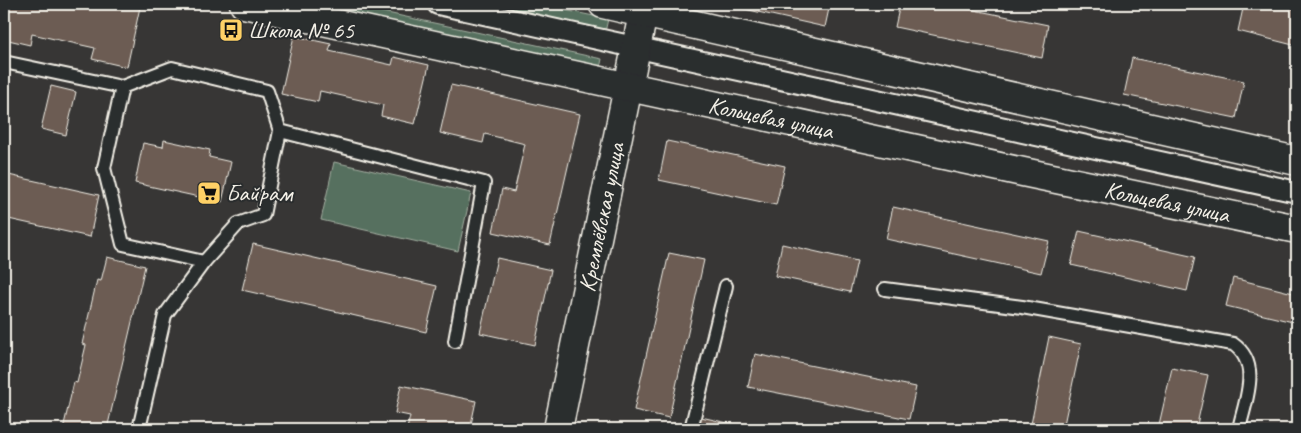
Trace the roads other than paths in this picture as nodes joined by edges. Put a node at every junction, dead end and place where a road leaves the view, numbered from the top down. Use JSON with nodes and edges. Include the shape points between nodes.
{"nodes":[{"id":1,"x":244,"y":4,"type":"edge"},
{"id":2,"x":438,"y":4,"type":"edge"},
{"id":3,"x":603,"y":4,"type":"edge"},
{"id":4,"x":644,"y":8,"type":"edge"},
{"id":5,"x":636,"y":47,"type":"junction"},
{"id":6,"x":4,"y":62,"type":"edge"},
{"id":7,"x":628,"y":86,"type":"junction"},
{"id":8,"x":122,"y":87,"type":"junction"},
{"id":9,"x":280,"y":131,"type":"junction"},
{"id":10,"x":1297,"y":161,"type":"edge"},
{"id":11,"x":1297,"y":192,"type":"edge"},
{"id":12,"x":1297,"y":229,"type":"edge"},
{"id":13,"x":204,"y":262,"type":"junction"},
{"id":14,"x":726,"y":286,"type":"dead end"},
{"id":15,"x":885,"y":289,"type":"dead end"},
{"id":16,"x":455,"y":341,"type":"dead end"},
{"id":17,"x":139,"y":429,"type":"edge"},
{"id":18,"x":558,"y":429,"type":"edge"},
{"id":19,"x":691,"y":429,"type":"edge"},
{"id":20,"x":1239,"y":429,"type":"edge"}],
"edges":[{"from":1,"to":7,"type":"main road","name":"Кольцевая улица"},
{"from":2,"to":5,"type":"street"},
{"from":3,"to":4,"type":"main road"},
{"from":4,"to":5,"type":"main road","name":"Кремлёвская улица"},
{"from":4,"to":10,"type":"main road"},
{"from":5,"to":7,"type":"main road","name":"Кремлёвская улица"},
{"from":5,"to":11,"type":"street"},
{"from":6,"to":8,"type":"lane"},
{"from":7,"to":12,"type":"main road","name":"Кольцевая улица"},
{"from":7,"to":18,"type":"main road","name":"Кремлёвская улица"},
{"from":8,"to":9,"type":"lane","via":[[172,68],[267,91]]},
{"from":8,"to":13,"type":"lane","via":[[104,168],[123,244]]},
{"from":9,"to":13,"type":"lane","via":[[263,214],[238,224]]},
{"from":9,"to":16,"type":"lane","via":[[484,183]]},
{"from":13,"to":17,"type":"lane","via":[[165,314]]},
{"from":14,"to":19,"type":"lane"},
{"from":15,"to":20,"type":"lane","via":[[1022,307],[1233,344],[1243,353],[1250,369]]}]}
